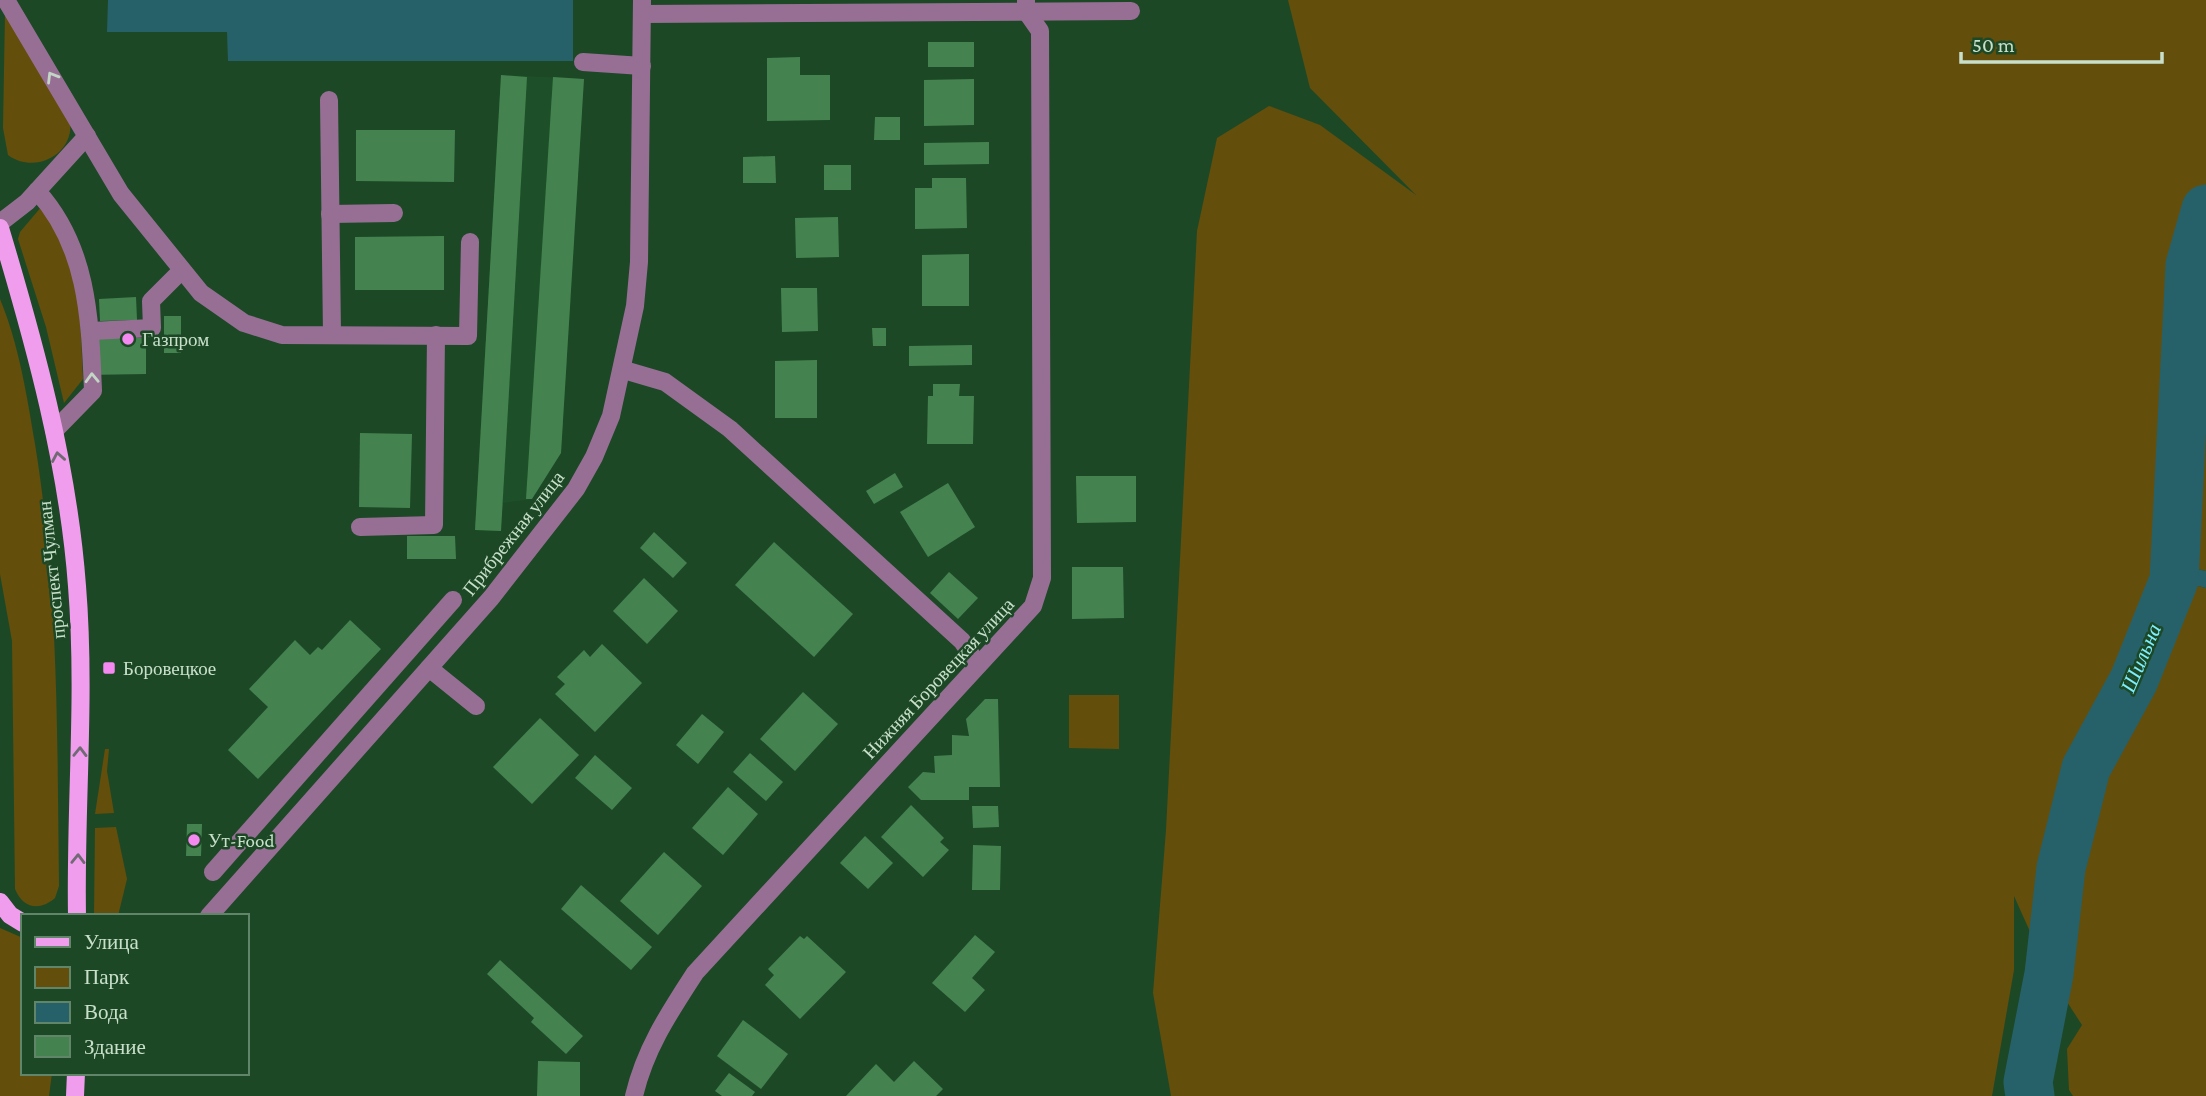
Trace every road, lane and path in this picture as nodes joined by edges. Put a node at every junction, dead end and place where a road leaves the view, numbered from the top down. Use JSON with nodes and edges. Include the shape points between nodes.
{"nodes":[{"id":1,"x":6,"y":0,"type":"edge"},
{"id":2,"x":1026,"y":6,"type":"edge"},
{"id":3,"x":642,"y":7,"type":"edge"},
{"id":4,"x":1131,"y":11,"type":"dead end"},
{"id":5,"x":583,"y":62,"type":"dead end"},
{"id":6,"x":642,"y":66,"type":"junction"},
{"id":7,"x":329,"y":100,"type":"dead end"},
{"id":8,"x":87,"y":135,"type":"junction"},
{"id":9,"x":37,"y":191,"type":"junction"},
{"id":10,"x":394,"y":214,"type":"dead end"},
{"id":11,"x":330,"y":215,"type":"junction"},
{"id":12,"x":0,"y":226,"type":"edge"},
{"id":13,"x":470,"y":242,"type":"dead end"},
{"id":14,"x":182,"y":270,"type":"junction"},
{"id":15,"x":91,"y":331,"type":"junction"},
{"id":16,"x":332,"y":335,"type":"junction"},
{"id":17,"x":436,"y":335,"type":"junction"},
{"id":18,"x":624,"y":370,"type":"junction"},
{"id":19,"x":54,"y":431,"type":"junction"},
{"id":20,"x":360,"y":527,"type":"dead end"},
{"id":21,"x":453,"y":600,"type":"dead end"},
{"id":22,"x":978,"y":665,"type":"junction"},
{"id":23,"x":429,"y":668,"type":"junction"},
{"id":24,"x":476,"y":706,"type":"dead end"},
{"id":25,"x":213,"y":872,"type":"dead end"},
{"id":26,"x":0,"y":902,"type":"edge"},
{"id":27,"x":76,"y":907,"type":"edge"},
{"id":28,"x":211,"y":914,"type":"edge"},
{"id":29,"x":21,"y":922,"type":"edge"},
{"id":30,"x":76,"y":1075,"type":"edge"},
{"id":31,"x":75,"y":1096,"type":"edge"},
{"id":32,"x":634,"y":1096,"type":"edge"}],
"edges":[{"from":8,"to":1,"type":"street","one_way":true},
{"from":2,"to":3,"type":"street"},
{"from":2,"to":4,"type":"street"},
{"from":2,"to":22,"type":"street","name":"Нижняя Боровецкая улица","via":[[1040,30],[1042,578],[1033,606]]},
{"from":3,"to":6,"type":"street","name":"Прибрежная улица"},
{"from":5,"to":6,"type":"street"},
{"from":6,"to":18,"type":"street","name":"Прибрежная улица","via":[[639,262]]},
{"from":7,"to":11,"type":"street"},
{"from":8,"to":9,"type":"street"},
{"from":8,"to":14,"type":"street","via":[[121,194]]},
{"from":9,"to":12,"type":"street"},
{"from":9,"to":15,"type":"street","via":[[54,210],[76,254]]},
{"from":10,"to":11,"type":"street"},
{"from":11,"to":16,"type":"street"},
{"from":12,"to":19,"type":"main road","name":"проспект Чулман"},
{"from":13,"to":17,"type":"street","via":[[468,335]]},
{"from":14,"to":15,"type":"street","via":[[151,301],[152,328]]},
{"from":14,"to":16,"type":"street","via":[[201,293],[244,323],[282,335]]},
{"from":19,"to":15,"type":"street","one_way":true,"via":[[93,391]]},
{"from":16,"to":17,"type":"street"},
{"from":17,"to":20,"type":"street","via":[[434,525]]},
{"from":18,"to":22,"type":"street","via":[[665,382],[730,429],[962,641]]},
{"from":18,"to":23,"type":"street","name":"Прибрежная улица","via":[[611,416],[576,489]]},
{"from":27,"to":19,"type":"main road","name":"проспект Чулман","one_way":true,"via":[[81,682],[77,587]]},
{"from":21,"to":25,"type":"street"},
{"from":22,"to":32,"type":"street","name":"Нижняя Боровецкая улица","via":[[695,974],[656,1034],[641,1064]]},
{"from":23,"to":24,"type":"street"},
{"from":23,"to":28,"type":"street","name":"Прибрежная улица"},
{"from":26,"to":29,"type":"main road"},
{"from":30,"to":31,"type":"main road"}]}
